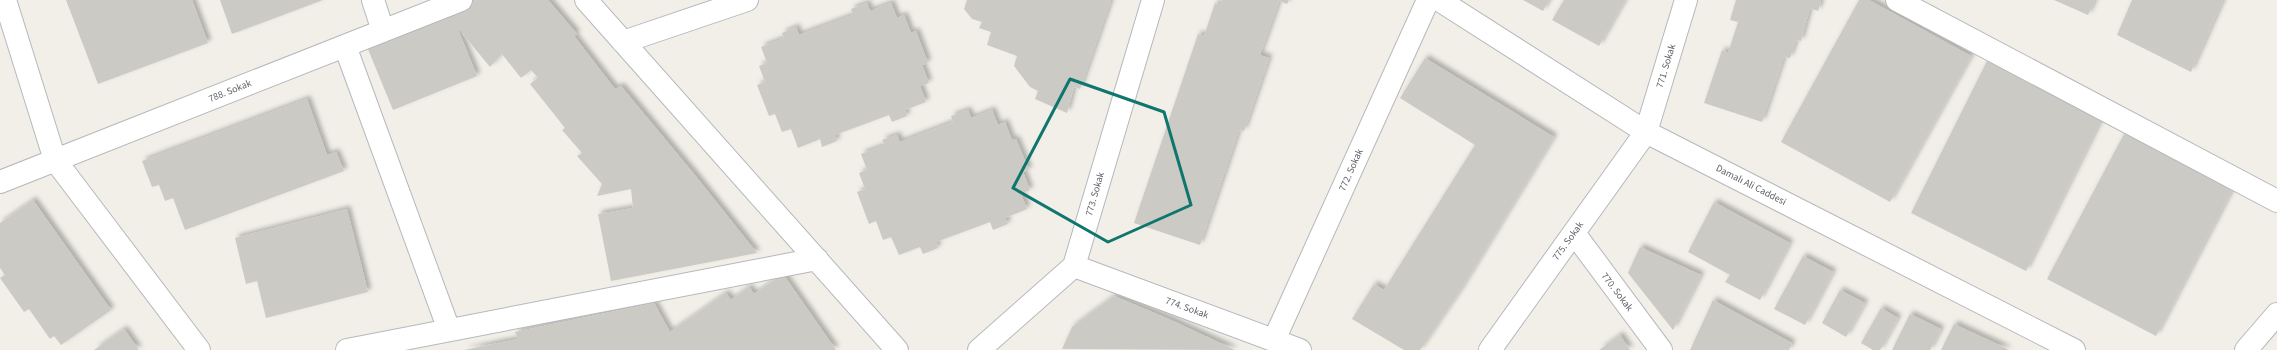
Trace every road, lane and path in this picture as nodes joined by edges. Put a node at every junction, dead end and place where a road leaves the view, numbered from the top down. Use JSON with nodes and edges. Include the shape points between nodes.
{"nodes":[{"id":1,"x":5,"y":0,"type":"edge"},
{"id":2,"x":373,"y":0,"type":"edge"},
{"id":3,"x":461,"y":0,"type":"edge"},
{"id":4,"x":586,"y":0,"type":"edge"},
{"id":5,"x":747,"y":0,"type":"edge"},
{"id":6,"x":1152,"y":0,"type":"edge"},
{"id":7,"x":1428,"y":0,"type":"edge"},
{"id":8,"x":1439,"y":0,"type":"edge"},
{"id":9,"x":1686,"y":0,"type":"edge"},
{"id":10,"x":1897,"y":0,"type":"edge"},
{"id":11,"x":383,"y":31,"type":"junction"},
{"id":12,"x":623,"y":42,"type":"junction"},
{"id":13,"x":345,"y":46,"type":"junction"},
{"id":14,"x":1646,"y":132,"type":"junction"},
{"id":15,"x":55,"y":160,"type":"junction"},
{"id":16,"x":0,"y":182,"type":"edge"},
{"id":17,"x":2277,"y":201,"type":"edge"},
{"id":18,"x":1574,"y":233,"type":"junction"},
{"id":19,"x":817,"y":259,"type":"junction"},
{"id":20,"x":1074,"y":266,"type":"junction"},
{"id":21,"x":2277,"y":314,"type":"edge"},
{"id":22,"x":449,"y":330,"type":"junction"},
{"id":23,"x":1274,"y":340,"type":"junction"},
{"id":24,"x":199,"y":350,"type":"edge"},
{"id":25,"x":347,"y":350,"type":"edge"},
{"id":26,"x":897,"y":350,"type":"edge"},
{"id":27,"x":979,"y":350,"type":"edge"},
{"id":28,"x":1300,"y":350,"type":"edge"},
{"id":29,"x":1490,"y":350,"type":"edge"},
{"id":30,"x":1661,"y":350,"type":"edge"},
{"id":31,"x":2074,"y":350,"type":"edge"},
{"id":32,"x":2246,"y":350,"type":"edge"}],
"edges":[{"from":1,"to":15,"type":"street"},
{"from":2,"to":11,"type":"street"},
{"from":3,"to":11,"type":"street","name":"788. Sokak"},
{"from":4,"to":12,"type":"street"},
{"from":5,"to":12,"type":"street"},
{"from":6,"to":20,"type":"street","name":"773. Sokak"},
{"from":7,"to":23,"type":"street","name":"772. Sokak"},
{"from":8,"to":14,"type":"street","name":"Damalı Ali Caddesi"},
{"from":9,"to":14,"type":"street","name":"771. Sokak"},
{"from":10,"to":17,"type":"street"},
{"from":11,"to":13,"type":"street","name":"788. Sokak"},
{"from":12,"to":19,"type":"street"},
{"from":13,"to":15,"type":"street","name":"788. Sokak"},
{"from":13,"to":22,"type":"street"},
{"from":14,"to":18,"type":"street","name":"775. Sokak"},
{"from":14,"to":31,"type":"street","name":"Damalı Ali Caddesi"},
{"from":15,"to":16,"type":"street","name":"788. Sokak"},
{"from":15,"to":24,"type":"street"},
{"from":18,"to":29,"type":"street","name":"775. Sokak"},
{"from":18,"to":30,"type":"street","name":"770. Sokak"},
{"from":19,"to":22,"type":"street"},
{"from":19,"to":26,"type":"street"},
{"from":20,"to":23,"type":"street","name":"774. Sokak"},
{"from":20,"to":27,"type":"street"},
{"from":21,"to":32,"type":"street"},
{"from":22,"to":25,"type":"street"},
{"from":23,"to":28,"type":"street","name":"774. Sokak"}]}
